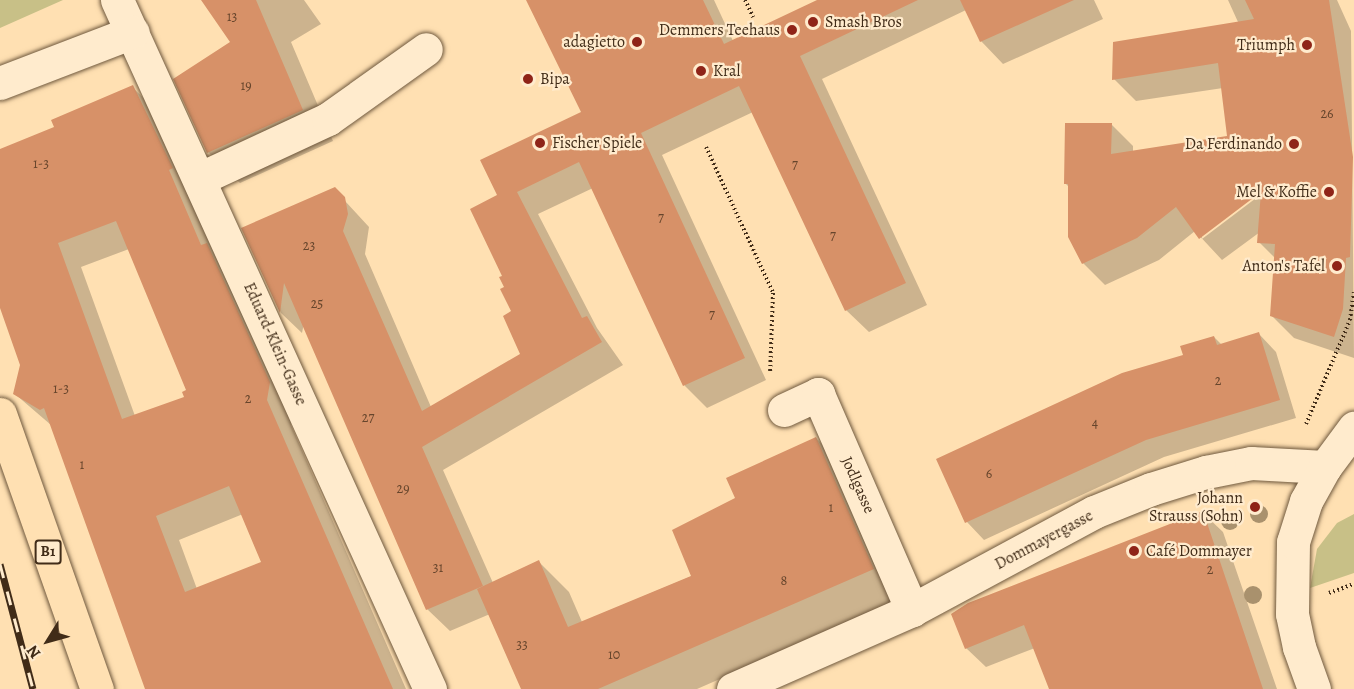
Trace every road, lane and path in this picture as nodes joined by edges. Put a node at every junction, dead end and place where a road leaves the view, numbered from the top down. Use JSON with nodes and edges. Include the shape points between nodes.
{"nodes":[{"id":1,"x":117,"y":0,"type":"edge"},
{"id":2,"x":745,"y":0,"type":"edge"},
{"id":3,"x":753,"y":16,"type":"dead end"},
{"id":4,"x":133,"y":32,"type":"junction"},
{"id":5,"x":426,"y":49,"type":"dead end"},
{"id":6,"x":0,"y":83,"type":"edge"},
{"id":7,"x":706,"y":147,"type":"dead end"},
{"id":8,"x":201,"y":178,"type":"junction"},
{"id":9,"x":1354,"y":292,"type":"edge"},
{"id":10,"x":784,"y":410,"type":"joint"},
{"id":11,"x":0,"y":414,"type":"edge"},
{"id":12,"x":1354,"y":428,"type":"edge"},
{"id":13,"x":1286,"y":462,"type":"junction"},
{"id":14,"x":1324,"y":467,"type":"junction"},
{"id":15,"x":912,"y":610,"type":"junction"},
{"id":16,"x":97,"y":689,"type":"edge"},
{"id":17,"x":430,"y":689,"type":"edge"},
{"id":18,"x":733,"y":689,"type":"edge"},
{"id":19,"x":1314,"y":689,"type":"edge"}],
"edges":[{"from":1,"to":4,"type":"street","name":"Eduard-Klein-Gasse"},
{"from":2,"to":3,"type":"path"},
{"from":4,"to":6,"type":"street"},
{"from":4,"to":8,"type":"street","name":"Eduard-Klein-Gasse"},
{"from":5,"to":8,"type":"street","via":[[328,119]]},
{"from":7,"to":10,"type":"path","via":[[773,293],[770,380]]},
{"from":8,"to":17,"type":"street","name":"Eduard-Klein-Gasse"},
{"from":9,"to":13,"type":"path","via":[[1350,320],[1316,406]]},
{"from":10,"to":15,"type":"street","name":"Jodlgasse","via":[[818,394]]},
{"from":11,"to":16,"type":"main road","number":"B1"},
{"from":12,"to":14,"type":"street"},
{"from":13,"to":14,"type":"street","name":"Dommayergasse"},
{"from":13,"to":15,"type":"street","name":"Dommayergasse","via":[[1251,463],[1206,472],[1094,512]]},
{"from":14,"to":19,"type":"street","via":[[1298,521],[1291,558],[1292,614]]},
{"from":15,"to":18,"type":"street","name":"Dommayergasse"}]}
